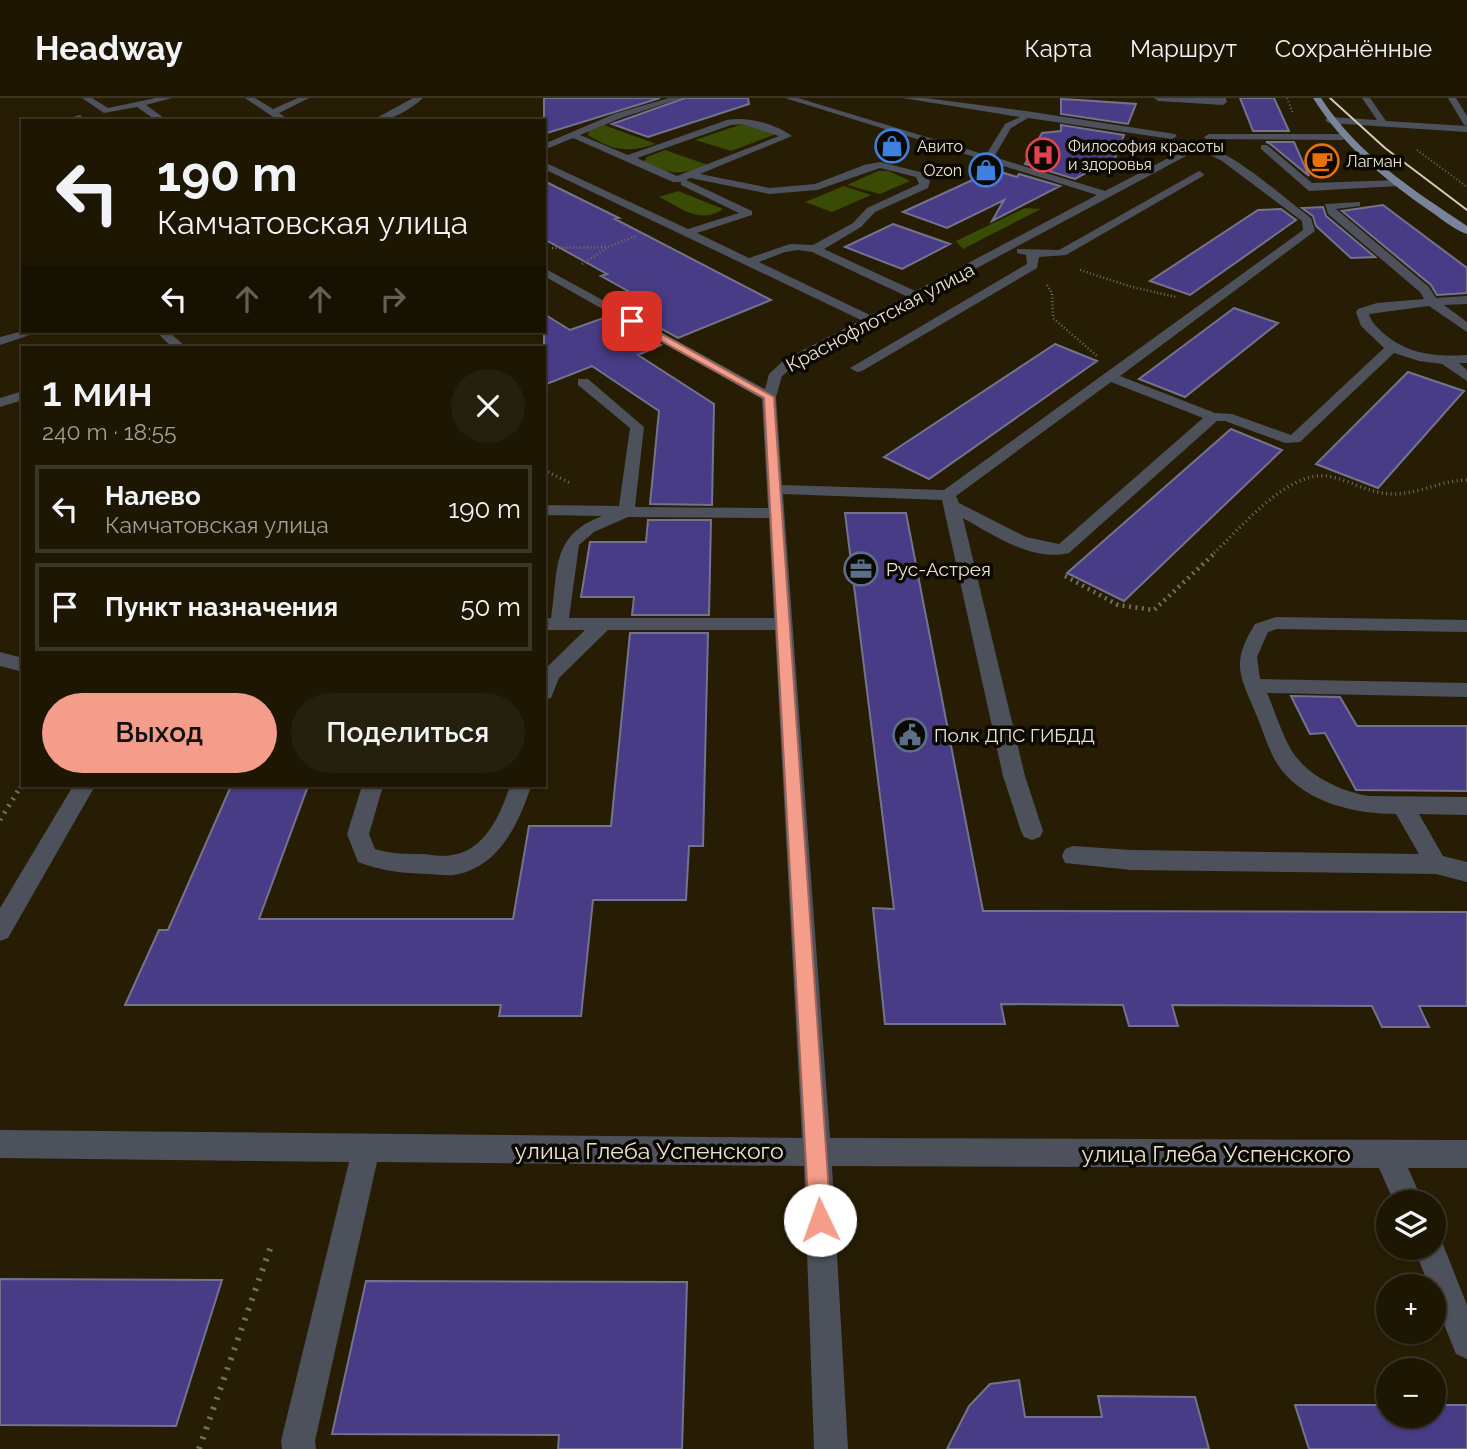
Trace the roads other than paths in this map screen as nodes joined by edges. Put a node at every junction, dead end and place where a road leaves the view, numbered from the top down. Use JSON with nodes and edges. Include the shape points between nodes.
{"nodes":[{"id":1,"x":86,"y":98,"type":"edge"},
{"id":2,"x":168,"y":98,"type":"edge"},
{"id":3,"x":249,"y":98,"type":"edge"},
{"id":4,"x":305,"y":98,"type":"edge"},
{"id":5,"x":419,"y":98,"type":"edge"},
{"id":6,"x":678,"y":98,"type":"edge"},
{"id":7,"x":789,"y":98,"type":"edge"},
{"id":8,"x":907,"y":98,"type":"edge"},
{"id":9,"x":1158,"y":98,"type":"edge"},
{"id":10,"x":1222,"y":98,"type":"edge"},
{"id":11,"x":1317,"y":98,"type":"edge"},
{"id":12,"x":1366,"y":98,"type":"edge"},
{"id":13,"x":1452,"y":98,"type":"edge"},
{"id":14,"x":139,"y":104,"type":"junction"},
{"id":15,"x":273,"y":112,"type":"junction"},
{"id":16,"x":1026,"y":114,"type":"junction"},
{"id":17,"x":161,"y":119,"type":"edge"},
{"id":18,"x":283,"y":119,"type":"edge"},
{"id":19,"x":380,"y":119,"type":"edge"},
{"id":20,"x":1329,"y":120,"type":"junction"},
{"id":21,"x":1383,"y":123,"type":"junction"},
{"id":22,"x":1467,"y":123,"type":"edge"},
{"id":23,"x":1467,"y":129,"type":"edge"},
{"id":24,"x":1185,"y":132,"type":"dead end"},
{"id":25,"x":575,"y":136,"type":"junction"},
{"id":26,"x":1172,"y":136,"type":"junction"},
{"id":27,"x":1342,"y":137,"type":"junction"},
{"id":28,"x":1200,"y":140,"type":"junction"},
{"id":29,"x":546,"y":146,"type":"edge"},
{"id":30,"x":1264,"y":147,"type":"dead end"},
{"id":31,"x":628,"y":158,"type":"junction"},
{"id":32,"x":988,"y":159,"type":"junction"},
{"id":33,"x":546,"y":165,"type":"edge"},
{"id":34,"x":1199,"y":174,"type":"dead end"},
{"id":35,"x":689,"y":175,"type":"junction"},
{"id":36,"x":677,"y":180,"type":"junction"},
{"id":37,"x":1399,"y":183,"type":"junction"},
{"id":38,"x":1107,"y":195,"type":"junction"},
{"id":39,"x":1356,"y":204,"type":"dead end"},
{"id":40,"x":1467,"y":231,"type":"edge"},
{"id":41,"x":687,"y":233,"type":"junction"},
{"id":42,"x":1009,"y":247,"type":"junction"},
{"id":43,"x":816,"y":249,"type":"junction"},
{"id":44,"x":1030,"y":261,"type":"junction"},
{"id":45,"x":750,"y":262,"type":"junction"},
{"id":46,"x":546,"y":272,"type":"edge"},
{"id":47,"x":916,"y":296,"type":"junction"},
{"id":48,"x":1467,"y":300,"type":"edge"},
{"id":49,"x":1432,"y":302,"type":"junction"},
{"id":50,"x":871,"y":320,"type":"junction"},
{"id":51,"x":1467,"y":328,"type":"edge"},
{"id":52,"x":29,"y":333,"type":"edge"},
{"id":53,"x":163,"y":333,"type":"edge"},
{"id":54,"x":0,"y":341,"type":"edge"},
{"id":55,"x":177,"y":345,"type":"edge"},
{"id":56,"x":1392,"y":348,"type":"junction"},
{"id":57,"x":1467,"y":359,"type":"edge"},
{"id":58,"x":1446,"y":360,"type":"junction"},
{"id":59,"x":857,"y":368,"type":"dead end"},
{"id":60,"x":1113,"y":376,"type":"junction"},
{"id":61,"x":1467,"y":377,"type":"edge"},
{"id":62,"x":583,"y":382,"type":"dead end"},
{"id":63,"x":21,"y":396,"type":"edge"},
{"id":64,"x":769,"y":397,"type":"junction"},
{"id":65,"x":0,"y":403,"type":"edge"},
{"id":66,"x":1213,"y":417,"type":"junction"},
{"id":67,"x":775,"y":489,"type":"junction"},
{"id":68,"x":950,"y":500,"type":"junction"},
{"id":69,"x":546,"y":510,"type":"edge"},
{"id":70,"x":626,"y":512,"type":"junction"},
{"id":71,"x":776,"y":513,"type":"junction"},
{"id":72,"x":551,"y":623,"type":"edge"},
{"id":73,"x":604,"y":623,"type":"junction"},
{"id":74,"x":783,"y":624,"type":"junction"},
{"id":75,"x":1467,"y":626,"type":"edge"},
{"id":76,"x":0,"y":659,"type":"edge"},
{"id":77,"x":21,"y":664,"type":"edge"},
{"id":78,"x":1254,"y":686,"type":"junction"},
{"id":79,"x":546,"y":688,"type":"edge"},
{"id":80,"x":1467,"y":690,"type":"edge"},
{"id":81,"x":83,"y":787,"type":"edge"},
{"id":82,"x":372,"y":787,"type":"edge"},
{"id":83,"x":520,"y":787,"type":"edge"},
{"id":84,"x":1403,"y":806,"type":"junction"},
{"id":85,"x":1467,"y":806,"type":"edge"},
{"id":86,"x":1032,"y":831,"type":"dead end"},
{"id":87,"x":1073,"y":856,"type":"dead end"},
{"id":88,"x":1436,"y":864,"type":"junction"},
{"id":89,"x":1467,"y":872,"type":"edge"},
{"id":90,"x":0,"y":930,"type":"edge"},
{"id":91,"x":0,"y":1144,"type":"edge"},
{"id":92,"x":366,"y":1148,"type":"junction"},
{"id":93,"x":817,"y":1151,"type":"junction"},
{"id":94,"x":1387,"y":1154,"type":"junction"},
{"id":95,"x":1467,"y":1154,"type":"edge"},
{"id":96,"x":1404,"y":1190,"type":"edge"},
{"id":97,"x":1434,"y":1260,"type":"edge"},
{"id":98,"x":1467,"y":1343,"type":"edge"},
{"id":99,"x":299,"y":1449,"type":"edge"},
{"id":100,"x":831,"y":1449,"type":"edge"}],
"edges":[{"from":1,"to":14,"type":"street","via":[[107,111]]},
{"from":2,"to":14,"type":"street"},
{"from":3,"to":15,"type":"street"},
{"from":4,"to":15,"type":"street"},
{"from":5,"to":19,"type":"street"},
{"from":6,"to":25,"type":"street","via":[[613,117]]},
{"from":7,"to":32,"type":"street"},
{"from":8,"to":16,"type":"street"},
{"from":9,"to":10,"type":"street","via":[[1223,102]]},
{"from":11,"to":20,"type":"main road"},
{"from":12,"to":21,"type":"street"},
{"from":13,"to":22,"type":"street"},
{"from":14,"to":17,"type":"street"},
{"from":15,"to":18,"type":"street"},
{"from":16,"to":26,"type":"street"},
{"from":16,"to":32,"type":"street","via":[[1008,126]]},
{"from":20,"to":21,"type":"street"},
{"from":20,"to":27,"type":"main road"},
{"from":21,"to":23,"type":"street"},
{"from":24,"to":26,"type":"street"},
{"from":25,"to":29,"type":"street"},
{"from":25,"to":31,"type":"street"},
{"from":26,"to":28,"type":"street","via":[[1179,142]]},
{"from":27,"to":28,"type":"street"},
{"from":27,"to":37,"type":"main road"},
{"from":28,"to":38,"type":"street","name":"Краснофлотская улица"},
{"from":28,"to":60,"type":"street","via":[[1307,220],[1309,231]]},
{"from":30,"to":37,"type":"street","via":[[1312,188]]},
{"from":31,"to":35,"type":"street","via":[[730,122],[753,123],[787,136]]},
{"from":31,"to":36,"type":"street"},
{"from":32,"to":38,"type":"street"},
{"from":33,"to":41,"type":"street"},
{"from":34,"to":44,"type":"street","via":[[1062,253]]},
{"from":35,"to":36,"type":"street"},
{"from":35,"to":43,"type":"street","via":[[770,191],[817,187],[880,165],[925,181],[924,186],[871,210],[857,225]]},
{"from":36,"to":41,"type":"street","via":[[748,212]]},
{"from":37,"to":40,"type":"main road"},
{"from":38,"to":42,"type":"street","name":"Краснофлотская улица"},
{"from":39,"to":49,"type":"street","via":[[1329,206],[1425,290]]},
{"from":41,"to":45,"type":"street"},
{"from":42,"to":44,"type":"street"},
{"from":42,"to":47,"type":"street","name":"Краснофлотская улица"},
{"from":43,"to":45,"type":"street","via":[[794,245]]},
{"from":43,"to":47,"type":"street"},
{"from":44,"to":59,"type":"street"},
{"from":45,"to":50,"type":"street"},
{"from":46,"to":64,"type":"street"},
{"from":47,"to":50,"type":"street","name":"Краснофлотская улица"},
{"from":48,"to":49,"type":"street"},
{"from":49,"to":51,"type":"street"},
{"from":49,"to":56,"type":"street","via":[[1362,312],[1365,323]]},
{"from":50,"to":64,"type":"street","name":"Краснофлотская улица","via":[[789,363],[776,374]]},
{"from":52,"to":54,"type":"street"},
{"from":53,"to":55,"type":"street"},
{"from":56,"to":58,"type":"street"},
{"from":56,"to":66,"type":"street","via":[[1295,439],[1227,417]]},
{"from":57,"to":58,"type":"street"},
{"from":58,"to":61,"type":"street"},
{"from":60,"to":66,"type":"street"},
{"from":60,"to":68,"type":"street"},
{"from":62,"to":70,"type":"street","via":[[637,427]]},
{"from":63,"to":65,"type":"street"},
{"from":64,"to":67,"type":"street"},
{"from":66,"to":68,"type":"street","via":[[1063,549],[1031,545]]},
{"from":67,"to":68,"type":"street"},
{"from":67,"to":71,"type":"street"},
{"from":68,"to":86,"type":"street","via":[[1014,776]]},
{"from":69,"to":70,"type":"street"},
{"from":70,"to":71,"type":"street"},
{"from":70,"to":72,"type":"street","via":[[585,530],[571,544]]},
{"from":71,"to":74,"type":"street"},
{"from":72,"to":73,"type":"street"},
{"from":73,"to":74,"type":"street"},
{"from":73,"to":79,"type":"street","via":[[551,675]]},
{"from":74,"to":93,"type":"street"},
{"from":75,"to":78,"type":"street","via":[[1276,623],[1261,628],[1254,639],[1248,657]]},
{"from":76,"to":77,"type":"street"},
{"from":78,"to":80,"type":"street"},
{"from":78,"to":84,"type":"street","via":[[1288,763],[1314,785],[1352,802]]},
{"from":81,"to":90,"type":"street"},
{"from":82,"to":83,"type":"street","via":[[358,835],[366,855],[387,864],[456,865],[480,853],[497,835],[510,818]]},
{"from":84,"to":85,"type":"street"},
{"from":84,"to":88,"type":"street"},
{"from":87,"to":88,"type":"street"},
{"from":88,"to":89,"type":"street"},
{"from":91,"to":92,"type":"street","name":"улица Глеба Успенского"},
{"from":92,"to":93,"type":"street","name":"улица Глеба Успенского"},
{"from":92,"to":99,"type":"street"},
{"from":93,"to":94,"type":"street","name":"улица Глеба Успенского"},
{"from":93,"to":100,"type":"street"},
{"from":94,"to":95,"type":"street","name":"улица Глеба Успенского"},
{"from":94,"to":96,"type":"street"},
{"from":97,"to":98,"type":"street"}]}
